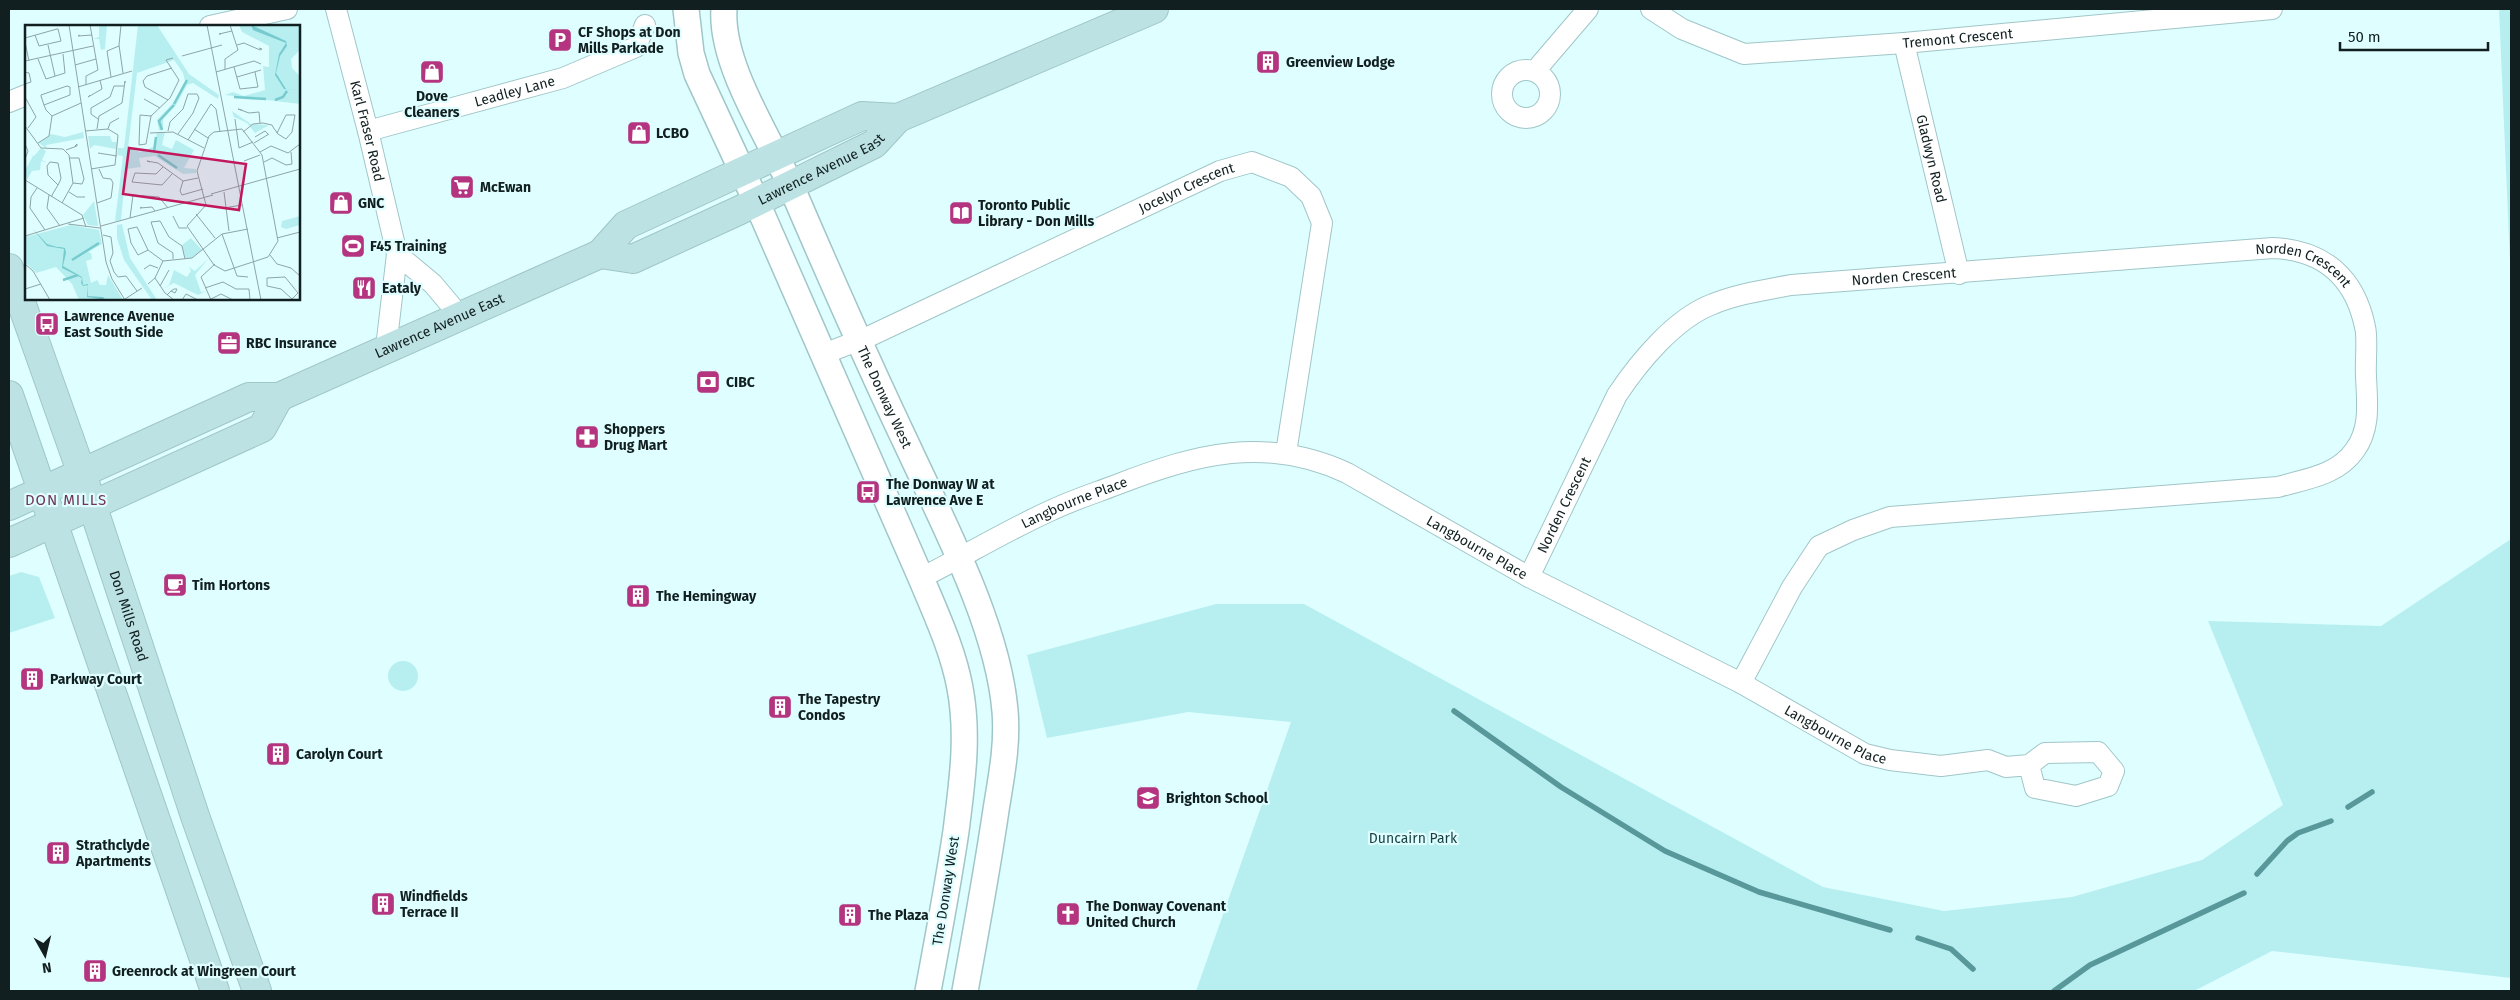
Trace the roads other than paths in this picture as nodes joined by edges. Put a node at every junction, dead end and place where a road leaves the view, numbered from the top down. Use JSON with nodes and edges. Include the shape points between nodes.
{"nodes":[{"id":1,"x":287,"y":9,"type":"edge"},
{"id":2,"x":336,"y":9,"type":"edge"},
{"id":3,"x":686,"y":9,"type":"edge"},
{"id":4,"x":724,"y":9,"type":"edge"},
{"id":5,"x":1154,"y":9,"type":"edge"},
{"id":6,"x":1588,"y":9,"type":"edge"},
{"id":7,"x":1652,"y":9,"type":"edge"},
{"id":8,"x":2272,"y":9,"type":"edge"},
{"id":9,"x":215,"y":25,"type":"edge"},
{"id":10,"x":645,"y":25,"type":"dead end"},
{"id":11,"x":1904,"y":43,"type":"junction"},
{"id":12,"x":1535,"y":71,"type":"dead end"},
{"id":13,"x":25,"y":95,"type":"edge"},
{"id":14,"x":9,"y":102,"type":"edge"},
{"id":15,"x":898,"y":118,"type":"junction"},
{"id":16,"x":368,"y":131,"type":"junction"},
{"id":17,"x":777,"y":156,"type":"junction"},
{"id":18,"x":742,"y":172,"type":"junction"},
{"id":19,"x":791,"y":186,"type":"junction"},
{"id":20,"x":757,"y":202,"type":"junction"},
{"id":21,"x":397,"y":254,"type":"junction"},
{"id":22,"x":600,"y":254,"type":"junction"},
{"id":23,"x":9,"y":268,"type":"edge"},
{"id":24,"x":1959,"y":274,"type":"junction"},
{"id":25,"x":459,"y":315,"type":"junction"},
{"id":26,"x":858,"y":341,"type":"junction"},
{"id":27,"x":386,"y":348,"type":"junction"},
{"id":28,"x":822,"y":355,"type":"junction"},
{"id":29,"x":9,"y":395,"type":"edge"},
{"id":30,"x":279,"y":397,"type":"junction"},
{"id":31,"x":1286,"y":453,"type":"junction"},
{"id":32,"x":82,"y":474,"type":"junction"},
{"id":33,"x":41,"y":492,"type":"junction"},
{"id":34,"x":9,"y":506,"type":"edge"},
{"id":35,"x":92,"y":506,"type":"junction"},
{"id":36,"x":52,"y":523,"type":"junction"},
{"id":37,"x":9,"y":543,"type":"edge"},
{"id":38,"x":960,"y":558,"type":"junction"},
{"id":39,"x":920,"y":578,"type":"junction"},
{"id":40,"x":1529,"y":578,"type":"junction"},
{"id":41,"x":1741,"y":683,"type":"junction"},
{"id":42,"x":2029,"y":765,"type":"dead end"},
{"id":43,"x":962,"y":790,"type":"junction"},
{"id":44,"x":998,"y":795,"type":"junction"},
{"id":45,"x":215,"y":991,"type":"edge"},
{"id":46,"x":257,"y":991,"type":"edge"},
{"id":47,"x":928,"y":991,"type":"edge"},
{"id":48,"x":964,"y":991,"type":"edge"}],
"edges":[{"from":1,"to":9,"type":"street"},
{"from":2,"to":16,"type":"street","name":"Karl Fraser Road"},
{"from":3,"to":18,"type":"street","name":"The Donway West","via":[[697,74]]},
{"from":4,"to":17,"type":"street","name":"The Donway West","via":[[725,30],[736,71]]},
{"from":5,"to":15,"type":"main road","name":"Lawrence Avenue East"},
{"from":6,"to":12,"type":"street"},
{"from":7,"to":11,"type":"street","name":"Tremont Crescent","via":[[1682,29],[1744,54]]},
{"from":8,"to":11,"type":"street","name":"Tremont Crescent"},
{"from":10,"to":16,"type":"street","name":"Leadley Lane","via":[[636,47],[563,78]]},
{"from":11,"to":24,"type":"street","name":"Gladwyn Road"},
{"from":13,"to":14,"type":"street"},
{"from":15,"to":17,"type":"main road","name":"Lawrence Avenue East","via":[[862,116]]},
{"from":15,"to":19,"type":"main road","name":"Lawrence Avenue East","via":[[874,144]]},
{"from":16,"to":21,"type":"street","name":"Karl Fraser Road"},
{"from":17,"to":18,"type":"main road","name":"Lawrence Avenue East"},
{"from":17,"to":19,"type":"street","name":"The Donway West"},
{"from":18,"to":20,"type":"street","name":"The Donway West"},
{"from":18,"to":22,"type":"main road","name":"Lawrence Avenue East","via":[[626,225]]},
{"from":19,"to":20,"type":"main road","name":"Lawrence Avenue East"},
{"from":19,"to":26,"type":"street","name":"The Donway West"},
{"from":20,"to":22,"type":"main road","name":"Lawrence Avenue East","via":[[633,259]]},
{"from":20,"to":28,"type":"street","name":"The Donway West"},
{"from":21,"to":25,"type":"street","via":[[433,284]]},
{"from":21,"to":27,"type":"street","name":"Karl Fraser Road"},
{"from":22,"to":25,"type":"main road","name":"Lawrence Avenue East"},
{"from":23,"to":32,"type":"main road","name":"Don Mills Road"},
{"from":24,"to":40,"type":"street","name":"Norden Crescent","via":[[1791,285],[1726,300],[1696,311],[1642,359],[1617,395]]},
{"from":24,"to":41,"type":"street","name":"Norden Crescent","via":[[2273,248],[2306,253],[2335,270],[2348,283],[2366,329],[2368,417],[2361,439],[2354,452],[2321,476],[2278,487],[1890,516],[1866,524],[1819,546],[1792,588]]},
{"from":25,"to":27,"type":"main road","name":"Lawrence Avenue East"},
{"from":26,"to":28,"type":"street","name":"Jocelyn Crescent"},
{"from":26,"to":31,"type":"street","name":"Jocelyn Crescent","via":[[1220,171],[1252,162],[1291,177],[1311,196],[1322,223]]},
{"from":26,"to":38,"type":"street","name":"The Donway West"},
{"from":27,"to":30,"type":"main road","name":"Lawrence Avenue East"},
{"from":28,"to":39,"type":"street","name":"The Donway West"},
{"from":29,"to":33,"type":"main road"},
{"from":30,"to":32,"type":"main road","name":"Lawrence Avenue East","via":[[249,398]]},
{"from":30,"to":35,"type":"main road","via":[[262,428]]},
{"from":31,"to":38,"type":"street","name":"Langbourne Place","via":[[1232,452],[1180,462],[1052,510]]},
{"from":31,"to":40,"type":"street","name":"Langbourne Place","via":[[1347,473]]},
{"from":32,"to":33,"type":"main road","name":"Lawrence Avenue East"},
{"from":32,"to":35,"type":"main road","name":"Don Mills Road"},
{"from":33,"to":34,"type":"main road","name":"Lawrence Avenue East"},
{"from":33,"to":36,"type":"main road"},
{"from":35,"to":36,"type":"main road"},
{"from":35,"to":46,"type":"main road","name":"Don Mills Road"},
{"from":36,"to":37,"type":"main road"},
{"from":36,"to":45,"type":"main road"},
{"from":38,"to":39,"type":"street","name":"Langbourne Place"},
{"from":38,"to":44,"type":"street","name":"The Donway West","via":[[987,632],[1004,699],[1005,742]]},
{"from":39,"to":43,"type":"street","name":"The Donway West","via":[[945,636],[960,687],[964,723]]},
{"from":40,"to":41,"type":"street","name":"Langbourne Place"},
{"from":41,"to":42,"type":"street","name":"Langbourne Place","via":[[1865,754],[1941,766],[1988,760],[2006,767]]},
{"from":43,"to":44,"type":"street"},
{"from":43,"to":47,"type":"street","name":"The Donway West"},
{"from":44,"to":48,"type":"street","name":"The Donway West"}]}
